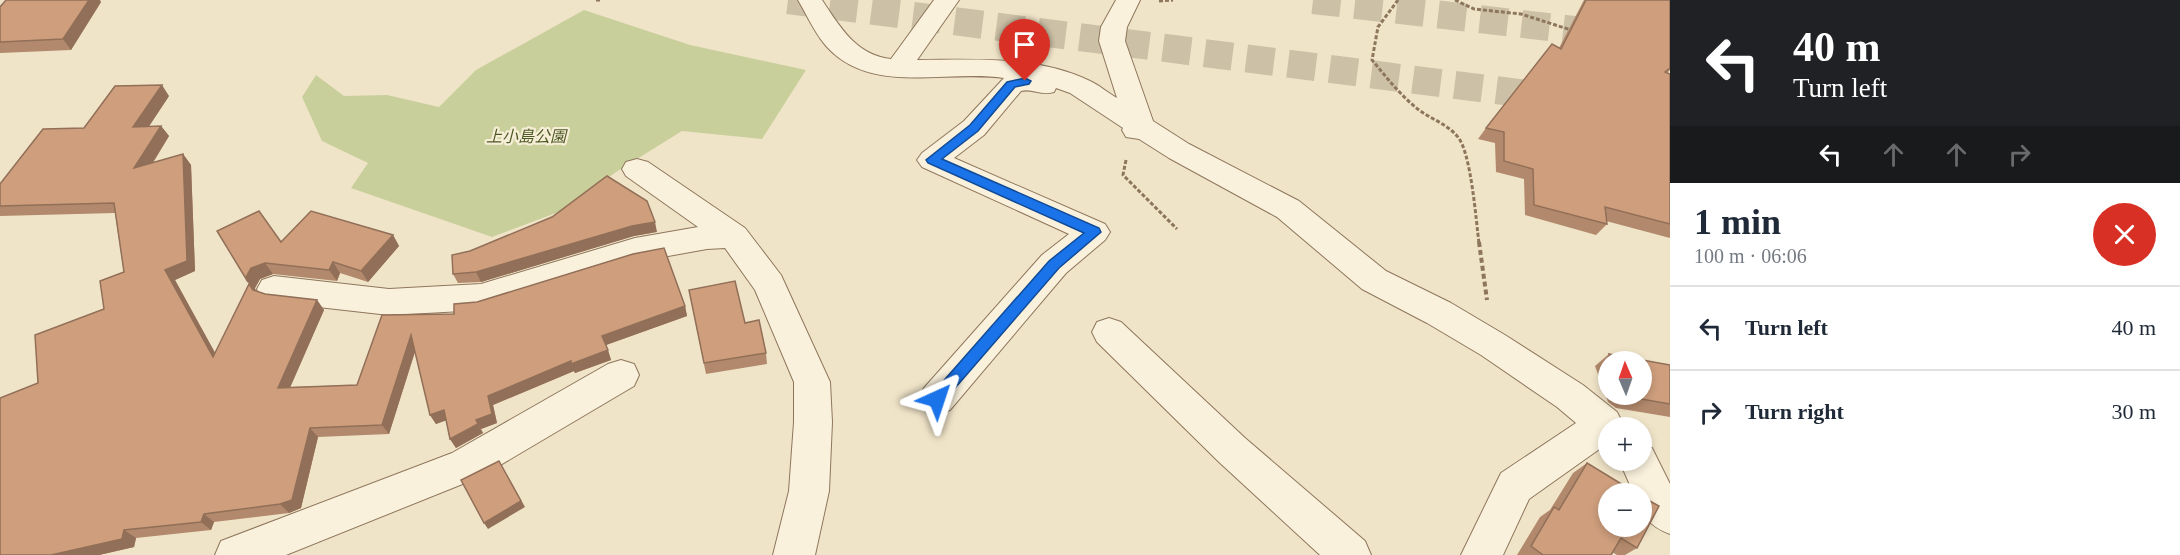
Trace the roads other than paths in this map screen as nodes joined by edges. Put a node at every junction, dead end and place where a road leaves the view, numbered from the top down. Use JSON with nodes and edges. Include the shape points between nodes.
{"nodes":[{"id":1,"x":810,"y":0,"type":"edge"},
{"id":2,"x":947,"y":0,"type":"edge"},
{"id":3,"x":1128,"y":0,"type":"edge"},
{"id":4,"x":898,"y":68,"type":"junction"},
{"id":5,"x":1137,"y":129,"type":"junction"},
{"id":6,"x":637,"y":169,"type":"dead end"},
{"id":7,"x":734,"y":236,"type":"junction"},
{"id":8,"x":274,"y":289,"type":"dead end"},
{"id":9,"x":1109,"y":332,"type":"dead end"},
{"id":10,"x":621,"y":375,"type":"dead end"},
{"id":11,"x":937,"y":399,"type":"dead end"},
{"id":12,"x":1598,"y":419,"type":"edge"},
{"id":13,"x":1598,"y":431,"type":"edge"},
{"id":14,"x":1643,"y":471,"type":"edge"},
{"id":15,"x":1670,"y":514,"type":"edge"},
{"id":16,"x":236,"y":555,"type":"edge"},
{"id":17,"x":794,"y":555,"type":"edge"},
{"id":18,"x":1350,"y":555,"type":"edge"},
{"id":19,"x":1482,"y":555,"type":"edge"}],
"edges":[{"from":1,"to":4,"type":"street","via":[[836,41],[853,55]]},
{"from":2,"to":4,"type":"street"},
{"from":3,"to":5,"type":"street","via":[[1112,40]]},
{"from":4,"to":5,"type":"street","via":[[995,68],[1051,77],[1080,87]]},
{"from":5,"to":11,"type":"street","via":[[1125,130],[1082,101],[1025,81],[1011,85],[974,128],[933,160],[1094,232],[1054,264]]},
{"from":5,"to":12,"type":"street","via":[[1288,209],[1374,280],[1493,345]]},
{"from":6,"to":7,"type":"street"},
{"from":7,"to":8,"type":"street","via":[[635,250],[481,297],[389,302]]},
{"from":7,"to":17,"type":"street","via":[[769,284],[812,382],[808,491]]},
{"from":9,"to":18,"type":"street","via":[[1232,450]]},
{"from":10,"to":16,"type":"street","via":[[466,465]]},
{"from":13,"to":19,"type":"street","via":[[1515,486]]},
{"from":14,"to":15,"type":"street","via":[[1658,501]]}]}
